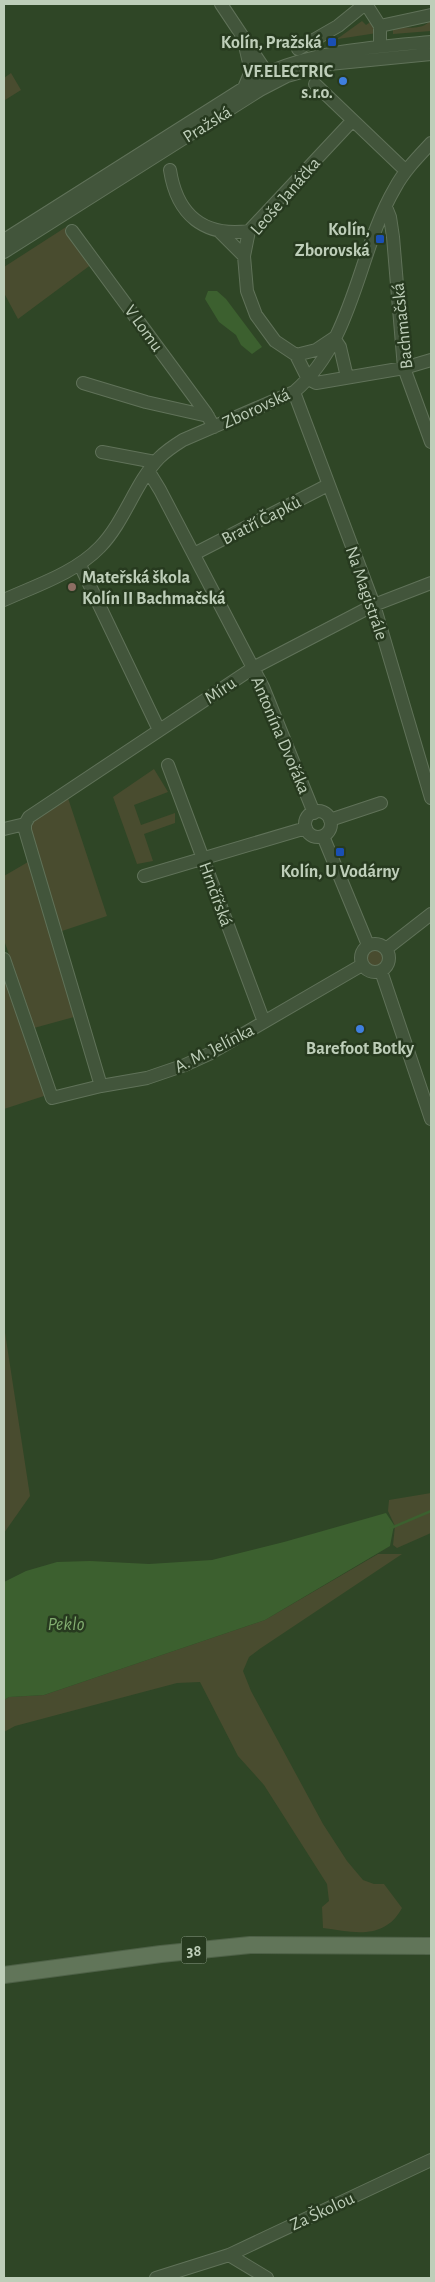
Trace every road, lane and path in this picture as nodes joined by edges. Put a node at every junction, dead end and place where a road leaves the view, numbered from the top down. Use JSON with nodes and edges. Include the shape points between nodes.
{"nodes":[{"id":1,"x":221,"y":4,"type":"edge"},
{"id":2,"x":366,"y":4,"type":"edge"},
{"id":3,"x":431,"y":15,"type":"edge"},
{"id":4,"x":380,"y":26,"type":"junction"},
{"id":5,"x":238,"y":29,"type":"junction"},
{"id":6,"x":431,"y":42,"type":"edge"},
{"id":7,"x":380,"y":47,"type":"junction"},
{"id":8,"x":298,"y":49,"type":"dead end"},
{"id":9,"x":431,"y":54,"type":"edge"},
{"id":10,"x":269,"y":72,"type":"junction"},
{"id":11,"x":287,"y":76,"type":"junction"},
{"id":12,"x":315,"y":84,"type":"dead end"},
{"id":13,"x":244,"y":88,"type":"junction"},
{"id":14,"x":260,"y":90,"type":"junction"},
{"id":15,"x":352,"y":121,"type":"junction"},
{"id":16,"x":431,"y":144,"type":"edge"},
{"id":17,"x":170,"y":170,"type":"dead end"},
{"id":18,"x":406,"y":171,"type":"junction"},
{"id":19,"x":386,"y":207,"type":"junction"},
{"id":20,"x":72,"y":231,"type":"dead end"},
{"id":21,"x":249,"y":231,"type":"junction"},
{"id":22,"x":220,"y":232,"type":"junction"},
{"id":23,"x":4,"y":240,"type":"edge"},
{"id":24,"x":4,"y":252,"type":"edge"},
{"id":25,"x":244,"y":256,"type":"junction"},
{"id":26,"x":334,"y":338,"type":"junction"},
{"id":27,"x":296,"y":355,"type":"junction"},
{"id":28,"x":431,"y":360,"type":"edge"},
{"id":29,"x":404,"y":368,"type":"junction"},
{"id":30,"x":347,"y":377,"type":"junction"},
{"id":31,"x":308,"y":379,"type":"junction"},
{"id":32,"x":82,"y":383,"type":"dead end"},
{"id":33,"x":294,"y":392,"type":"junction"},
{"id":34,"x":211,"y":422,"type":"junction"},
{"id":35,"x":431,"y":442,"type":"edge"},
{"id":36,"x":102,"y":452,"type":"dead end"},
{"id":37,"x":152,"y":467,"type":"junction"},
{"id":38,"x":328,"y":485,"type":"junction"},
{"id":39,"x":194,"y":554,"type":"junction"},
{"id":40,"x":80,"y":565,"type":"junction"},
{"id":41,"x":431,"y":583,"type":"edge"},
{"id":42,"x":4,"y":600,"type":"edge"},
{"id":43,"x":374,"y":605,"type":"junction"},
{"id":44,"x":253,"y":668,"type":"junction"},
{"id":45,"x":158,"y":730,"type":"junction"},
{"id":46,"x":168,"y":765,"type":"dead end"},
{"id":47,"x":431,"y":798,"type":"edge"},
{"id":48,"x":381,"y":803,"type":"dead end"},
{"id":49,"x":314,"y":813,"type":"junction"},
{"id":50,"x":330,"y":820,"type":"junction"},
{"id":51,"x":25,"y":824,"type":"junction"},
{"id":52,"x":306,"y":828,"type":"junction"},
{"id":53,"x":4,"y":829,"type":"edge"},
{"id":54,"x":323,"y":836,"type":"junction"},
{"id":55,"x":203,"y":859,"type":"junction"},
{"id":56,"x":144,"y":876,"type":"dead end"},
{"id":57,"x":431,"y":914,"type":"edge"},
{"id":58,"x":368,"y":945,"type":"junction"},
{"id":59,"x":386,"y":949,"type":"junction"},
{"id":60,"x":4,"y":959,"type":"edge"},
{"id":61,"x":362,"y":965,"type":"junction"},
{"id":62,"x":381,"y":971,"type":"junction"},
{"id":63,"x":264,"y":1022,"type":"junction"},
{"id":64,"x":101,"y":1086,"type":"junction"},
{"id":65,"x":431,"y":1119,"type":"edge"},
{"id":66,"x":431,"y":1946,"type":"edge"},
{"id":67,"x":4,"y":1975,"type":"edge"},
{"id":68,"x":431,"y":2160,"type":"edge"},
{"id":69,"x":228,"y":2255,"type":"junction"},
{"id":70,"x":156,"y":2278,"type":"edge"},
{"id":71,"x":267,"y":2278,"type":"edge"}],
"edges":[{"from":1,"to":5,"type":"street"},
{"from":2,"to":4,"type":"street"},
{"from":2,"to":8,"type":"street","via":[[338,26]]},
{"from":3,"to":4,"type":"street"},
{"from":4,"to":7,"type":"street"},
{"from":5,"to":10,"type":"street"},
{"from":5,"to":13,"type":"street","via":[[251,67]]},
{"from":6,"to":7,"type":"street","name":"Pražská"},
{"from":7,"to":10,"type":"street","name":"Pražská","via":[[318,56]]},
{"from":9,"to":11,"type":"street","name":"Pražská","via":[[329,64]]},
{"from":10,"to":11,"type":"street"},
{"from":10,"to":13,"type":"street","name":"Pražská"},
{"from":10,"to":14,"type":"street"},
{"from":11,"to":14,"type":"street","name":"Pražská"},
{"from":12,"to":15,"type":"street"},
{"from":13,"to":23,"type":"street","name":"Pražská"},
{"from":14,"to":24,"type":"street","name":"Pražská"},
{"from":15,"to":18,"type":"street"},
{"from":15,"to":21,"type":"street","name":"Leoše Janáčka"},
{"from":16,"to":18,"type":"street","name":"Zborovská"},
{"from":17,"to":22,"type":"street","via":[[174,187],[191,216]]},
{"from":18,"to":19,"type":"street","name":"Zborovská"},
{"from":19,"to":26,"type":"street","name":"Zborovská","via":[[348,312]]},
{"from":19,"to":29,"type":"street","name":"Bachmačská","via":[[393,237]]},
{"from":20,"to":34,"type":"street","name":"V Lomu"},
{"from":21,"to":22,"type":"street"},
{"from":21,"to":25,"type":"street","name":"Leoše Janáčka"},
{"from":22,"to":25,"type":"street"},
{"from":25,"to":27,"type":"street","name":"Leoše Janáčka","via":[[247,291],[256,315],[275,341]]},
{"from":26,"to":27,"type":"street","via":[[316,350]]},
{"from":26,"to":30,"type":"street","via":[[340,347]]},
{"from":26,"to":31,"type":"street","name":"Zborovská"},
{"from":27,"to":31,"type":"street","name":"Leoše Janáčka"},
{"from":28,"to":29,"type":"street"},
{"from":29,"to":30,"type":"street"},
{"from":29,"to":35,"type":"street","name":"Bachmačská"},
{"from":30,"to":31,"type":"street","via":[[316,383]]},
{"from":31,"to":33,"type":"street","name":"Zborovská"},
{"from":32,"to":34,"type":"street"},
{"from":33,"to":34,"type":"street","name":"Zborovská"},
{"from":33,"to":38,"type":"street","name":"Na Magistrále"},
{"from":34,"to":37,"type":"street","name":"Zborovská"},
{"from":36,"to":37,"type":"street"},
{"from":37,"to":39,"type":"street","name":"Antonína Dvořáka"},
{"from":37,"to":40,"type":"street","name":"Zborovská","via":[[108,538]]},
{"from":38,"to":39,"type":"street","name":"Bratří Čapků"},
{"from":38,"to":43,"type":"street","name":"Na Magistrále"},
{"from":39,"to":44,"type":"street","name":"Antonína Dvořáka"},
{"from":40,"to":42,"type":"street","name":"Zborovská"},
{"from":40,"to":45,"type":"street"},
{"from":41,"to":43,"type":"street","name":"Míru"},
{"from":43,"to":44,"type":"street","name":"Míru"},
{"from":43,"to":47,"type":"street","name":"Na Magistrále"},
{"from":44,"to":45,"type":"street","name":"Míru"},
{"from":44,"to":49,"type":"street","name":"Antonína Dvořáka"},
{"from":45,"to":51,"type":"street","name":"Míru","via":[[29,817]]},
{"from":46,"to":55,"type":"street","name":"Hrnčířská"},
{"from":48,"to":50,"type":"street"},
{"from":49,"to":50,"type":"street","via":[[324,813]]},
{"from":49,"to":52,"type":"street","via":[[306,821]]},
{"from":50,"to":54,"type":"street","via":[[330,828]]},
{"from":51,"to":53,"type":"street","name":"Míru"},
{"from":51,"to":64,"type":"street"},
{"from":52,"to":54,"type":"street","via":[[313,836]]},
{"from":52,"to":55,"type":"street"},
{"from":54,"to":58,"type":"street"},
{"from":55,"to":56,"type":"street"},
{"from":55,"to":63,"type":"street","name":"Hrnčířská"},
{"from":57,"to":59,"type":"street"},
{"from":58,"to":59,"type":"street","via":[[378,944]]},
{"from":58,"to":61,"type":"street","via":[[361,953]]},
{"from":59,"to":62,"type":"street","via":[[389,961]]},
{"from":60,"to":64,"type":"street","name":"A. M. Jelínka","via":[[52,1098]]},
{"from":61,"to":62,"type":"street","via":[[370,972]]},
{"from":61,"to":63,"type":"street","name":"A. M. Jelínka"},
{"from":62,"to":65,"type":"street"},
{"from":63,"to":64,"type":"street","name":"A. M. Jelínka","via":[[186,1065],[147,1078]]},
{"from":66,"to":67,"type":"main road","number":"38","via":[[250,1945]]},
{"from":68,"to":69,"type":"street","name":"Za Školou"},
{"from":69,"to":70,"type":"street","name":"Za Školou"},
{"from":69,"to":71,"type":"street"}]}
